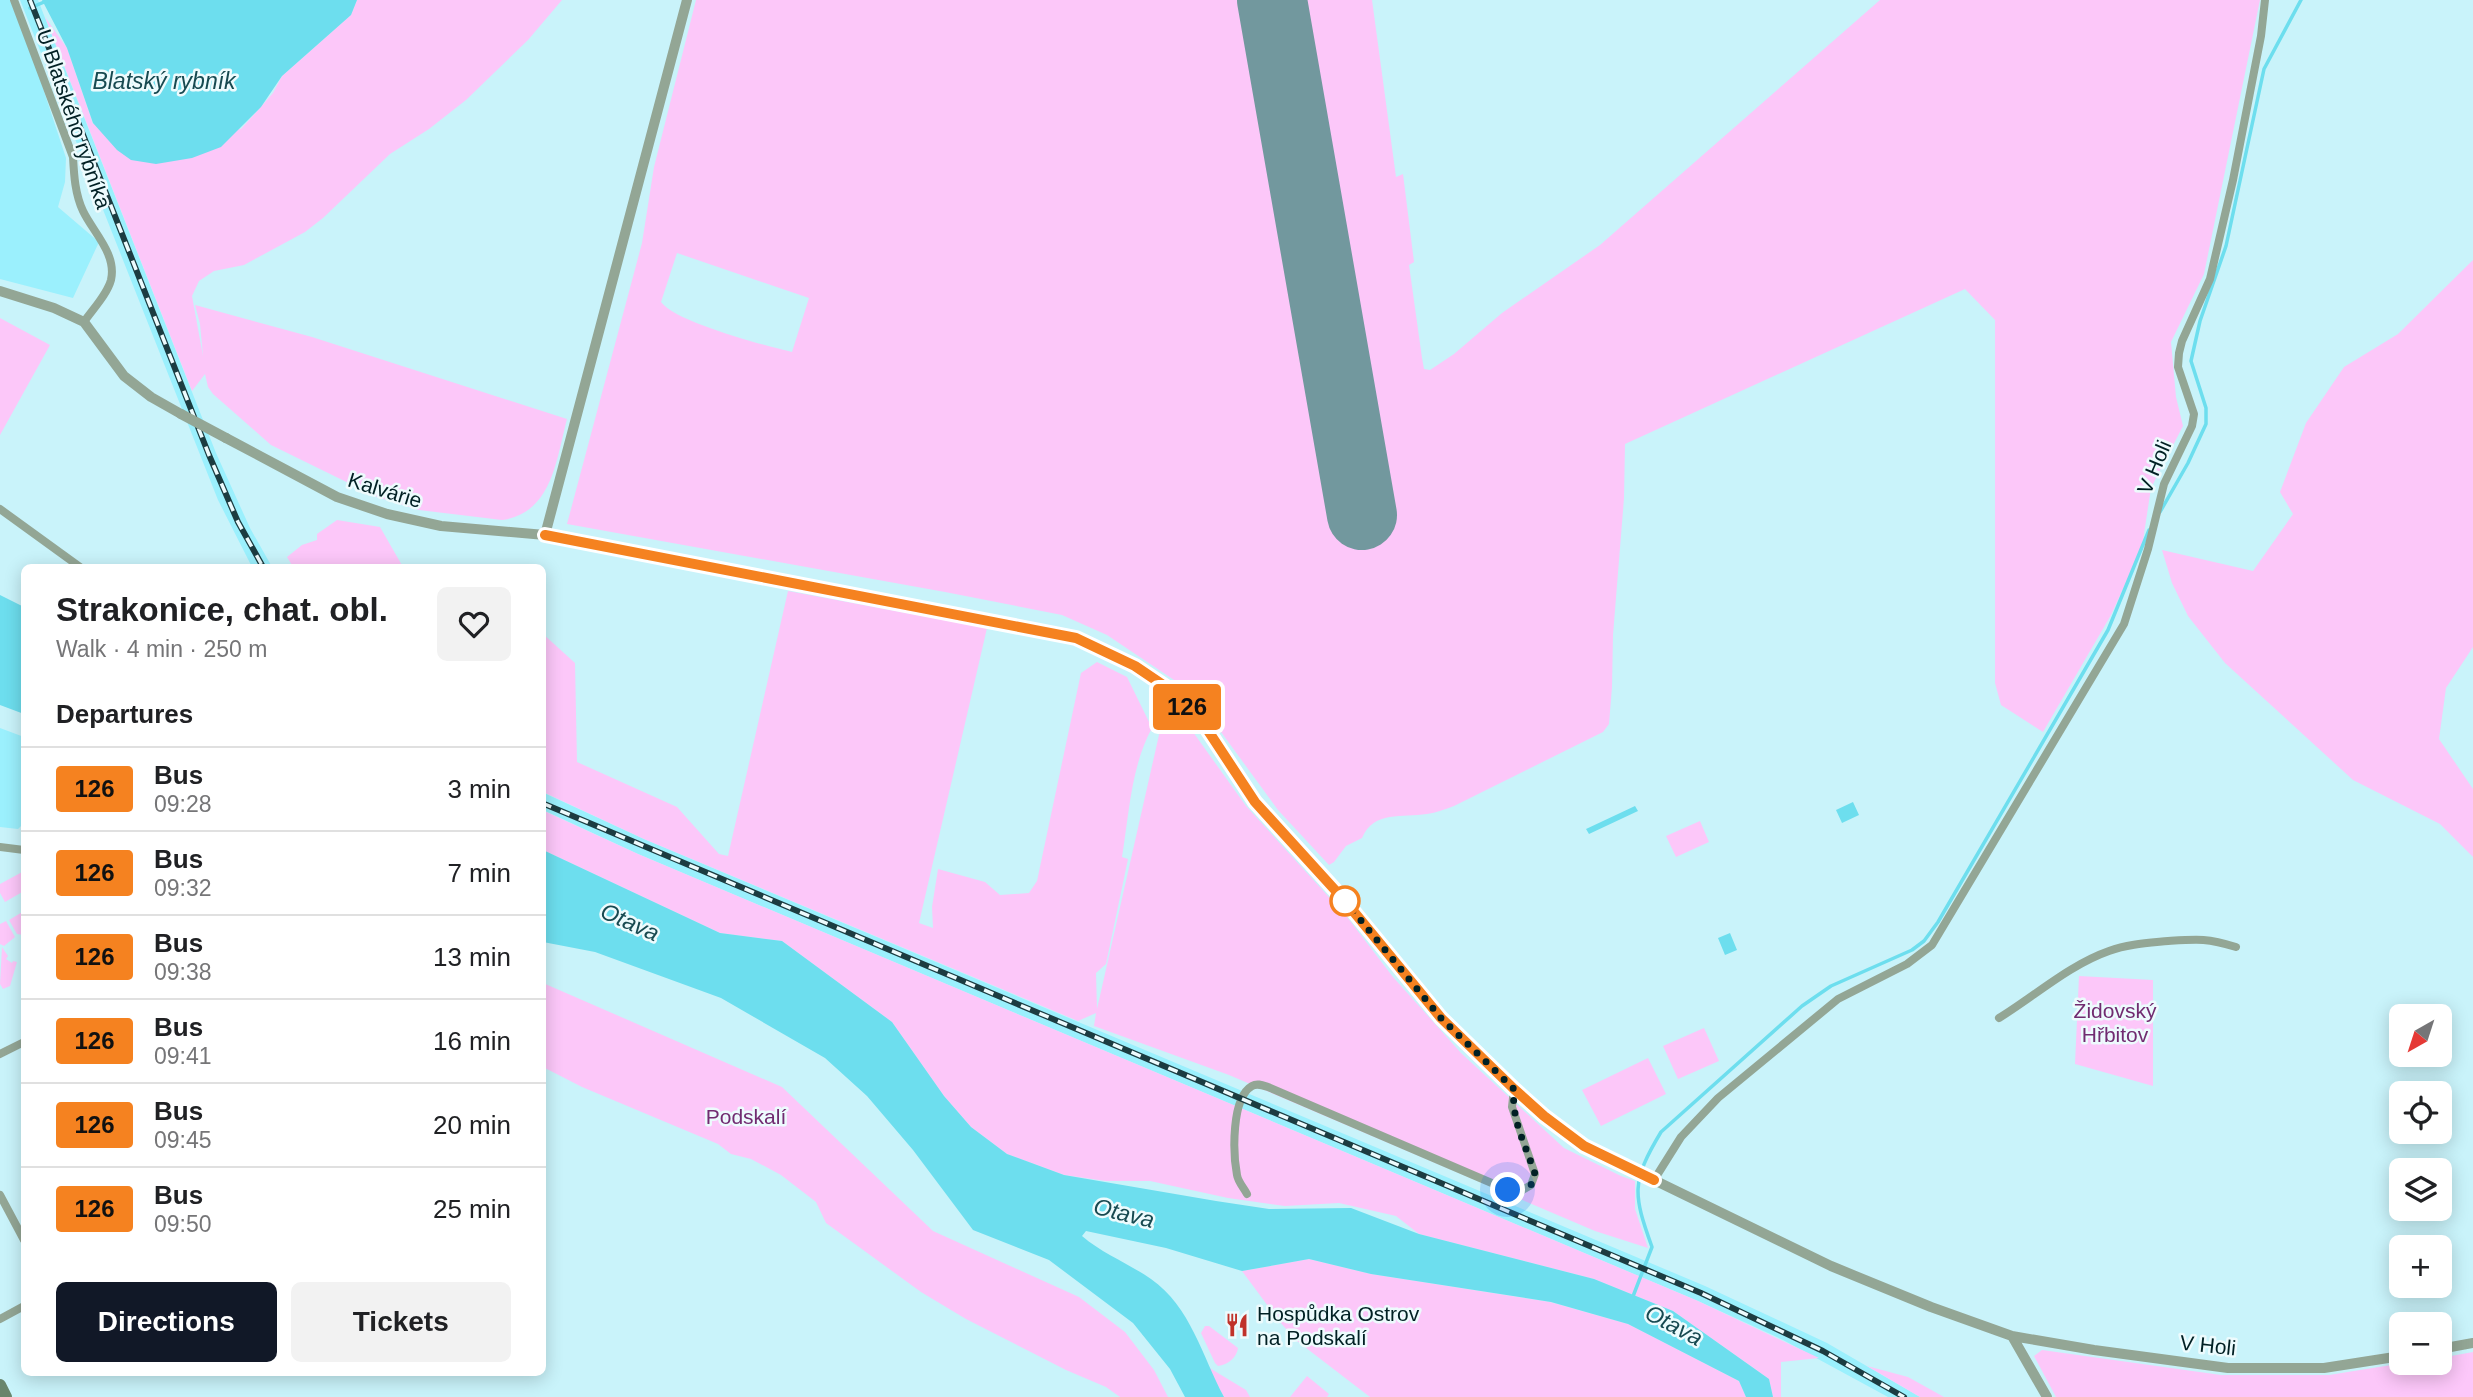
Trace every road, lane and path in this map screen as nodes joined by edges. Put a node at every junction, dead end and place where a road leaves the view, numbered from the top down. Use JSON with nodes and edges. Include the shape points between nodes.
{"nodes":[{"id":1,"x":14,"y":0,"type":"edge"},
{"id":2,"x":687,"y":0,"type":"edge"},
{"id":3,"x":2265,"y":0,"type":"edge"},
{"id":4,"x":0,"y":291,"type":"edge"},
{"id":5,"x":84,"y":322,"type":"junction"},
{"id":6,"x":0,"y":509,"type":"edge"},
{"id":7,"x":545,"y":535,"type":"junction"},
{"id":8,"x":76,"y":564,"type":"edge"},
{"id":9,"x":0,"y":847,"type":"edge"},
{"id":10,"x":21,"y":850,"type":"edge"},
{"id":11,"x":2236,"y":947,"type":"dead end"},
{"id":12,"x":1999,"y":1018,"type":"dead end"},
{"id":13,"x":21,"y":1044,"type":"edge"},
{"id":14,"x":0,"y":1054,"type":"edge"},
{"id":15,"x":1514,"y":1089,"type":"junction"},
{"id":16,"x":1654,"y":1180,"type":"junction"},
{"id":17,"x":1247,"y":1194,"type":"dead end"},
{"id":18,"x":0,"y":1195,"type":"edge"},
{"id":19,"x":21,"y":1234,"type":"edge"},
{"id":20,"x":21,"y":1308,"type":"edge"},
{"id":21,"x":0,"y":1319,"type":"edge"},
{"id":22,"x":2012,"y":1336,"type":"junction"},
{"id":23,"x":2473,"y":1343,"type":"edge"},
{"id":24,"x":2452,"y":1347,"type":"edge"},
{"id":25,"x":2389,"y":1358,"type":"edge"},
{"id":26,"x":0,"y":1385,"type":"edge"},
{"id":27,"x":6,"y":1397,"type":"edge"},
{"id":28,"x":2047,"y":1397,"type":"edge"}],
"edges":[{"from":1,"to":5,"type":"street","name":"U Blatského rybníka","via":[[74,157],[74,183],[82,210],[102,240],[113,272]]},
{"from":2,"to":7,"type":"street"},
{"from":3,"to":16,"type":"street","name":"V Holi","via":[[2236,167],[2210,279],[2179,353],[2192,426],[2164,484],[2124,624],[1932,946],[1908,964],[1838,999],[1718,1098],[1681,1137]]},
{"from":4,"to":5,"type":"street"},
{"from":5,"to":7,"type":"street","name":"Kalvárie","bridge":true,"via":[[124,376],[151,397],[337,497],[441,526]]},
{"from":6,"to":8,"type":"street"},
{"from":7,"to":15,"type":"street","name":"Kalvárie","via":[[1076,638],[1135,666],[1172,691],[1205,726],[1255,802],[1345,901],[1441,1018]]},
{"from":9,"to":10,"type":"street"},
{"from":11,"to":12,"type":"street","via":[[2210,939],[2116,949],[2067,973]]},
{"from":13,"to":14,"type":"street"},
{"from":15,"to":16,"type":"street","name":"V Holi","via":[[1584,1146]]},
{"from":15,"to":17,"type":"street","via":[[1512,1107],[1535,1174],[1531,1185],[1521,1191],[1508,1190],[1268,1087],[1250,1086],[1235,1119],[1234,1136],[1237,1177]]},
{"from":16,"to":22,"type":"street","name":"V Holi","via":[[1831,1266]]},
{"from":18,"to":19,"type":"street"},
{"from":20,"to":21,"type":"street"},
{"from":22,"to":25,"type":"street","name":"V Holi","via":[[2228,1367],[2324,1368]]},
{"from":22,"to":28,"type":"street"},
{"from":23,"to":24,"type":"street"},
{"from":26,"to":27,"type":"main road"}]}
